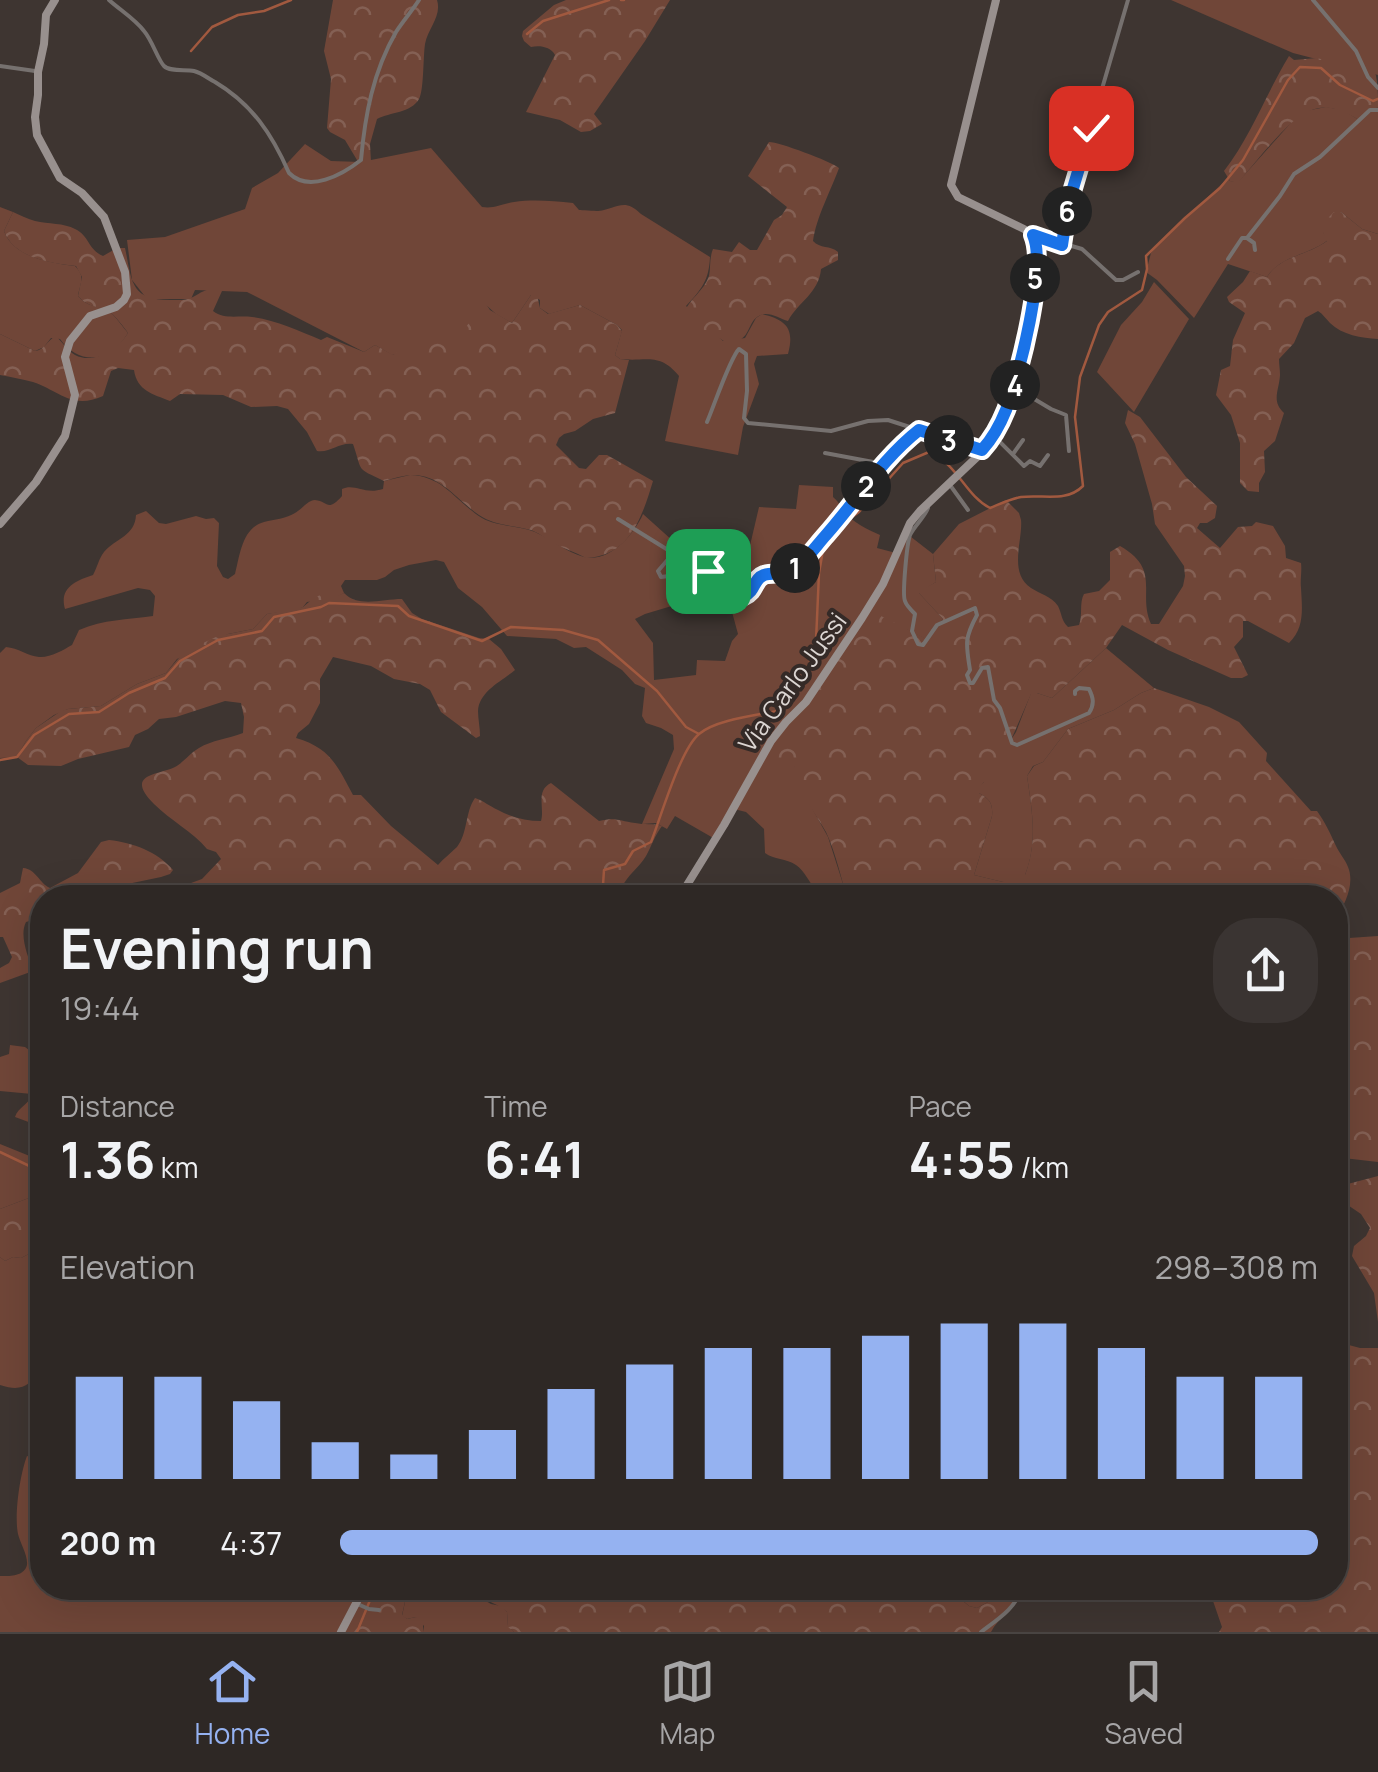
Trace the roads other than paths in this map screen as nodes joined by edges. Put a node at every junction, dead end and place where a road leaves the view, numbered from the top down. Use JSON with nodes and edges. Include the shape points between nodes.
{"nodes":[{"id":1,"x":54,"y":0,"type":"edge"},
{"id":2,"x":109,"y":0,"type":"edge"},
{"id":3,"x":420,"y":0,"type":"edge"},
{"id":4,"x":996,"y":0,"type":"edge"},
{"id":5,"x":1128,"y":0,"type":"edge"},
{"id":6,"x":1313,"y":0,"type":"edge"},
{"id":7,"x":0,"y":66,"type":"edge"},
{"id":8,"x":38,"y":72,"type":"junction"},
{"id":9,"x":1378,"y":88,"type":"edge"},
{"id":10,"x":1378,"y":110,"type":"edge"},
{"id":11,"x":1033,"y":235,"type":"junction"},
{"id":12,"x":1247,"y":238,"type":"junction"},
{"id":13,"x":1062,"y":245,"type":"junction"},
{"id":14,"x":1255,"y":250,"type":"dead end"},
{"id":15,"x":1228,"y":259,"type":"dead end"},
{"id":16,"x":1138,"y":272,"type":"dead end"},
{"id":17,"x":1014,"y":387,"type":"junction"},
{"id":18,"x":707,"y":422,"type":"dead end"},
{"id":19,"x":919,"y":430,"type":"junction"},
{"id":20,"x":994,"y":436,"type":"junction"},
{"id":21,"x":1023,"y":440,"type":"dead end"},
{"id":22,"x":982,"y":450,"type":"junction"},
{"id":23,"x":1069,"y":451,"type":"dead end"},
{"id":24,"x":826,"y":453,"type":"dead end"},
{"id":25,"x":1012,"y":454,"type":"junction"},
{"id":26,"x":1048,"y":454,"type":"dead end"},
{"id":27,"x":884,"y":464,"type":"junction"},
{"id":28,"x":952,"y":483,"type":"junction"},
{"id":29,"x":928,"y":503,"type":"junction"},
{"id":30,"x":968,"y":510,"type":"dead end"},
{"id":31,"x":618,"y":518,"type":"dead end"},
{"id":32,"x":0,"y":524,"type":"edge"},
{"id":33,"x":1075,"y":694,"type":"dead end"},
{"id":34,"x":687,"y":885,"type":"edge"},
{"id":35,"x":359,"y":1600,"type":"edge"},
{"id":36,"x":1017,"y":1600,"type":"edge"},
{"id":37,"x":358,"y":1603,"type":"junction"},
{"id":38,"x":379,"y":1610,"type":"dead end"},
{"id":39,"x":341,"y":1632,"type":"edge"},
{"id":40,"x":981,"y":1632,"type":"edge"}],
"edges":[{"from":1,"to":8,"type":"street"},
{"from":2,"to":3,"type":"street","via":[[143,30],[163,65],[201,74],[257,115],[288,172],[304,181],[341,176],[360,160],[372,86]]},
{"from":4,"to":11,"type":"street","via":[[951,185],[958,197]]},
{"from":5,"to":13,"type":"street"},
{"from":6,"to":9,"type":"street"},
{"from":7,"to":8,"type":"street"},
{"from":8,"to":32,"type":"street","via":[[37,136],[60,178],[104,216],[127,294],[116,307],[90,316],[70,341],[65,358],[75,402],[65,436]]},
{"from":10,"to":12,"type":"street","via":[[1294,174]]},
{"from":11,"to":13,"type":"street"},
{"from":11,"to":17,"type":"street","name":"Via Carlo Jussi","via":[[1036,272]]},
{"from":12,"to":14,"type":"street"},
{"from":12,"to":15,"type":"street"},
{"from":13,"to":16,"type":"street","via":[[1082,249],[1116,280]]},
{"from":17,"to":20,"type":"street","name":"Via Carlo Jussi"},
{"from":17,"to":23,"type":"street","via":[[1066,415]]},
{"from":18,"to":19,"type":"street","via":[[738,349],[746,354],[748,424],[831,431],[888,420]]},
{"from":19,"to":22,"type":"street"},
{"from":19,"to":27,"type":"street"},
{"from":20,"to":22,"type":"street","name":"Via Carlo Jussi"},
{"from":20,"to":25,"type":"street"},
{"from":21,"to":25,"type":"street"},
{"from":22,"to":28,"type":"street","name":"Via Carlo Jussi"},
{"from":24,"to":27,"type":"street"},
{"from":25,"to":26,"type":"street","via":[[1024,466],[1040,466]]},
{"from":27,"to":31,"type":"street","via":[[803,562],[791,572],[759,578],[744,596],[708,571],[661,578],[668,550]]},
{"from":28,"to":29,"type":"street","name":"Via Carlo Jussi"},
{"from":28,"to":30,"type":"street"},
{"from":29,"to":33,"type":"street","via":[[928,513],[911,532],[903,596],[915,614],[918,644],[938,625],[975,608],[966,633],[967,674],[973,683],[988,667],[994,700],[1017,745],[1089,713],[1088,689]]},
{"from":29,"to":34,"type":"street","name":"Via Carlo Jussi","via":[[910,523],[862,618],[771,741]]},
{"from":35,"to":37,"type":"street"},
{"from":36,"to":40,"type":"street"},
{"from":37,"to":38,"type":"street"},
{"from":37,"to":39,"type":"street"}]}
